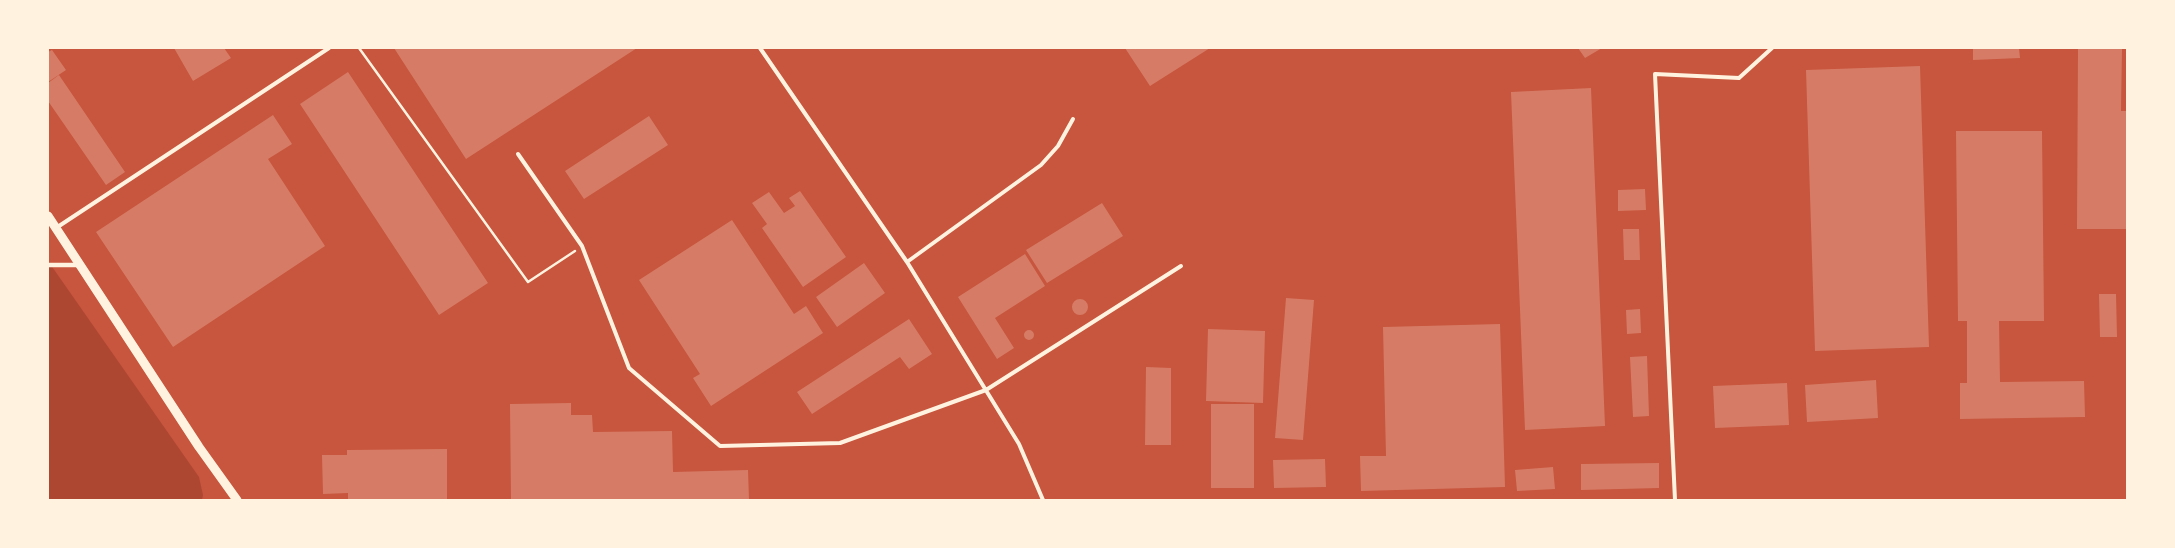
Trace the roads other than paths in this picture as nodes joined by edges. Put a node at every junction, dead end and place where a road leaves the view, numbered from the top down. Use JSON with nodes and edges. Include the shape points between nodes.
{"nodes":[{"id":1,"x":329,"y":48,"type":"edge"},
{"id":2,"x":760,"y":48,"type":"edge"},
{"id":3,"x":1772,"y":48,"type":"edge"},
{"id":4,"x":1073,"y":119,"type":"dead end"},
{"id":5,"x":518,"y":154,"type":"dead end"},
{"id":6,"x":48,"y":216,"type":"edge"},
{"id":7,"x":56,"y":228,"type":"junction"},
{"id":8,"x":907,"y":262,"type":"junction"},
{"id":9,"x":48,"y":265,"type":"edge"},
{"id":10,"x":79,"y":265,"type":"junction"},
{"id":11,"x":1181,"y":266,"type":"dead end"},
{"id":12,"x":986,"y":390,"type":"junction"},
{"id":13,"x":237,"y":500,"type":"edge"},
{"id":14,"x":1043,"y":500,"type":"edge"},
{"id":15,"x":1675,"y":500,"type":"edge"}],
"edges":[{"from":1,"to":7,"type":"lane"},
{"from":2,"to":8,"type":"lane"},
{"from":3,"to":15,"type":"lane","via":[[1739,78],[1655,74]]},
{"from":4,"to":8,"type":"lane","via":[[1058,146],[1041,165]]},
{"from":5,"to":12,"type":"lane","via":[[582,246],[629,368],[720,446],[840,443]]},
{"from":6,"to":7,"type":"street"},
{"from":7,"to":10,"type":"street"},
{"from":8,"to":12,"type":"lane"},
{"from":9,"to":10,"type":"street"},
{"from":10,"to":13,"type":"street"},
{"from":11,"to":12,"type":"lane"},
{"from":12,"to":14,"type":"lane","via":[[1019,444]]}]}
